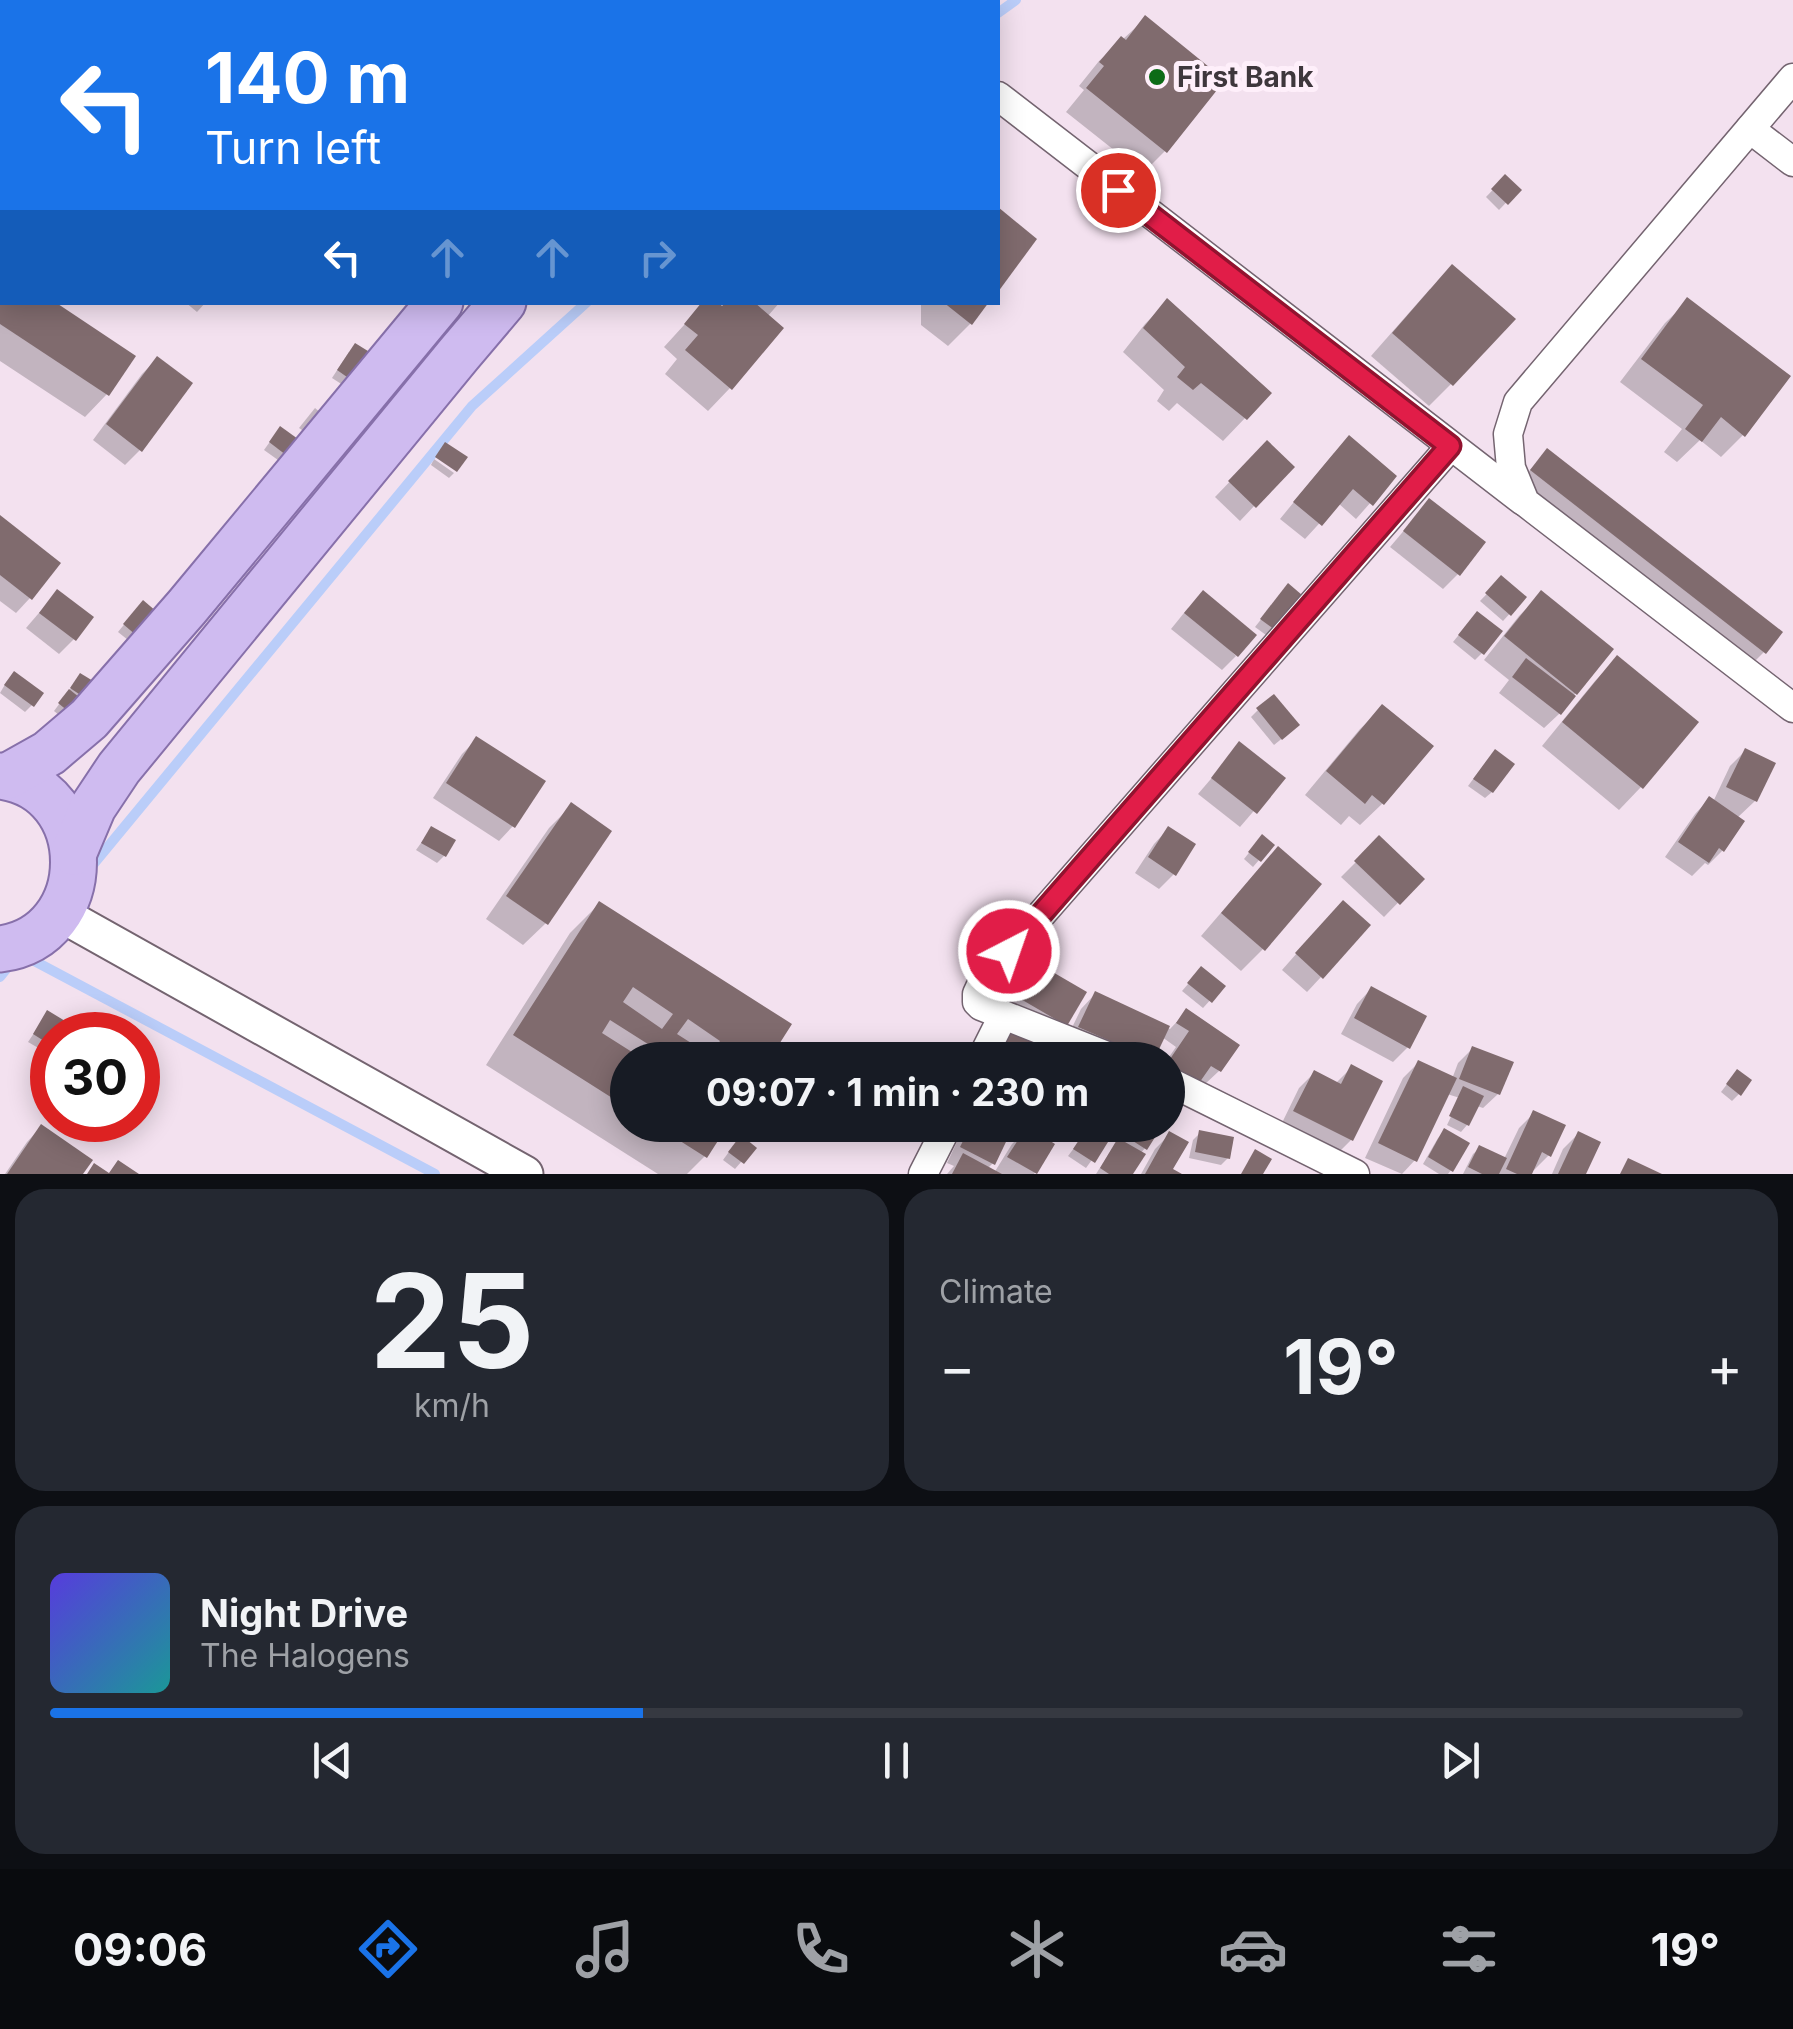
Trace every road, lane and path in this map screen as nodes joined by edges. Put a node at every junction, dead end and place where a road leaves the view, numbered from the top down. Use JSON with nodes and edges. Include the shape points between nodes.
{"nodes":[{"id":1,"x":1793,"y":78,"type":"edge"},
{"id":2,"x":1000,"y":98,"type":"edge"},
{"id":3,"x":1750,"y":129,"type":"junction"},
{"id":4,"x":1793,"y":162,"type":"edge"},
{"id":5,"x":438,"y":305,"type":"edge"},
{"id":6,"x":500,"y":305,"type":"edge"},
{"id":7,"x":1450,"y":446,"type":"junction"},
{"id":8,"x":1524,"y":502,"type":"junction"},
{"id":9,"x":1793,"y":708,"type":"edge"},
{"id":10,"x":4,"y":776,"type":"edge"},
{"id":11,"x":74,"y":852,"type":"junction"},
{"id":12,"x":59,"y":913,"type":"junction"},
{"id":13,"x":0,"y":950,"type":"edge"},
{"id":14,"x":1003,"y":1016,"type":"junction"},
{"id":15,"x":990,"y":1042,"type":"edge"},
{"id":16,"x":1070,"y":1042,"type":"edge"},
{"id":17,"x":1185,"y":1089,"type":"edge"},
{"id":18,"x":939,"y":1142,"type":"edge"},
{"id":19,"x":525,"y":1174,"type":"edge"},
{"id":20,"x":923,"y":1174,"type":"edge"},
{"id":21,"x":1355,"y":1174,"type":"edge"}],
"edges":[{"from":1,"to":3,"type":"street"},
{"from":2,"to":7,"type":"street"},
{"from":3,"to":4,"type":"street"},
{"from":3,"to":8,"type":"street","via":[[1518,402],[1508,434]]},
{"from":5,"to":10,"type":"main road","via":[[89,719],[49,754]]},
{"from":6,"to":11,"type":"main road","via":[[119,768]]},
{"from":7,"to":8,"type":"street"},
{"from":7,"to":14,"type":"street","via":[[983,980],[976,1002]]},
{"from":8,"to":9,"type":"street"},
{"from":10,"to":11,"type":"main road","via":[[36,790],[59,812]]},
{"from":11,"to":12,"type":"main road","via":[[69,894]]},
{"from":12,"to":13,"type":"main road","via":[[27,941]]},
{"from":12,"to":19,"type":"street"},
{"from":14,"to":15,"type":"street"},
{"from":14,"to":16,"type":"street"},
{"from":17,"to":21,"type":"street"},
{"from":18,"to":20,"type":"street"}]}
